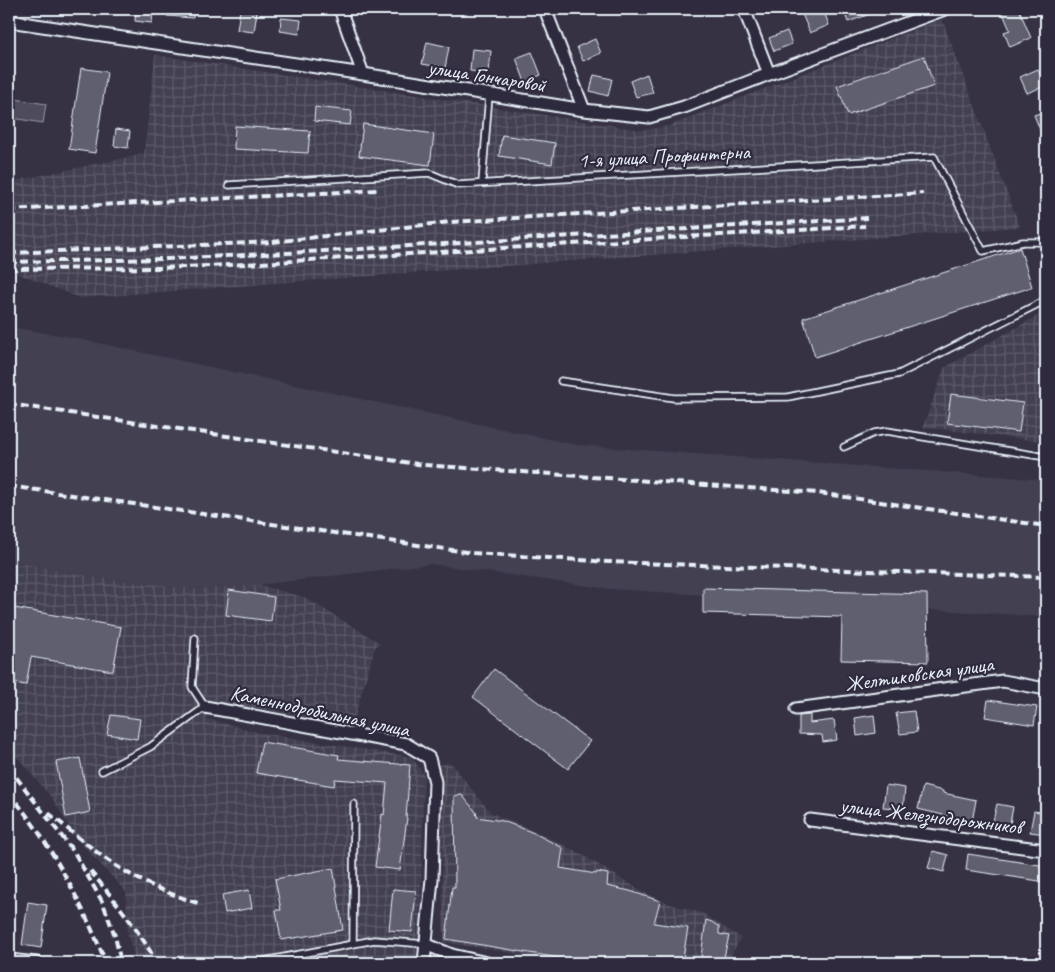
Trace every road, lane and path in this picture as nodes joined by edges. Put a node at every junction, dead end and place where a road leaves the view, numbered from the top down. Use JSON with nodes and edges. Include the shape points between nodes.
{"nodes":[{"id":1,"x":340,"y":9,"type":"edge"},
{"id":2,"x":545,"y":9,"type":"edge"},
{"id":3,"x":744,"y":9,"type":"edge"},
{"id":4,"x":943,"y":9,"type":"edge"},
{"id":5,"x":9,"y":22,"type":"edge"},
{"id":6,"x":363,"y":74,"type":"junction"},
{"id":7,"x":769,"y":74,"type":"junction"},
{"id":8,"x":489,"y":95,"type":"junction"},
{"id":9,"x":584,"y":110,"type":"junction"},
{"id":10,"x":482,"y":183,"type":"junction"},
{"id":11,"x":229,"y":185,"type":"dead end"},
{"id":12,"x":1046,"y":242,"type":"edge"},
{"id":13,"x":1046,"y":300,"type":"edge"},
{"id":14,"x":561,"y":381,"type":"dead end"},
{"id":15,"x":844,"y":447,"type":"dead end"},
{"id":16,"x":1046,"y":456,"type":"edge"},
{"id":17,"x":195,"y":638,"type":"dead end"},
{"id":18,"x":1046,"y":689,"type":"edge"},
{"id":19,"x":205,"y":707,"type":"junction"},
{"id":20,"x":796,"y":709,"type":"dead end"},
{"id":21,"x":102,"y":771,"type":"dead end"},
{"id":22,"x":354,"y":804,"type":"dead end"},
{"id":23,"x":810,"y":820,"type":"dead end"},
{"id":24,"x":1046,"y":850,"type":"edge"},
{"id":25,"x":353,"y":944,"type":"junction"},
{"id":26,"x":425,"y":944,"type":"junction"},
{"id":27,"x":9,"y":960,"type":"edge"},
{"id":28,"x":37,"y":963,"type":"edge"},
{"id":29,"x":260,"y":963,"type":"edge"},
{"id":30,"x":424,"y":963,"type":"edge"},
{"id":31,"x":487,"y":963,"type":"edge"}],
"edges":[{"from":1,"to":6,"type":"street"},
{"from":2,"to":9,"type":"street"},
{"from":3,"to":7,"type":"street"},
{"from":4,"to":7,"type":"street","name":"улица Гончаровой"},
{"from":5,"to":6,"type":"street","name":"улица Гончаровой"},
{"from":6,"to":8,"type":"street","name":"улица Гончаровой"},
{"from":7,"to":9,"type":"street","name":"улица Гончаровой","via":[[684,107],[649,116]]},
{"from":8,"to":9,"type":"street","name":"улица Гончаровой"},
{"from":8,"to":10,"type":"lane"},
{"from":10,"to":11,"type":"lane","name":"1-я улица Профинтерна","via":[[458,186],[429,173]]},
{"from":10,"to":12,"type":"lane","name":"1-я улица Профинтерна","via":[[934,157],[983,251],[1023,242]]},
{"from":13,"to":14,"type":"lane","via":[[899,374],[788,397],[674,398]]},
{"from":15,"to":16,"type":"lane","via":[[874,433],[887,431]]},
{"from":17,"to":19,"type":"lane","via":[[192,686]]},
{"from":18,"to":20,"type":"street","name":"Желтиковская улица","via":[[1003,681]]},
{"from":19,"to":21,"type":"lane","via":[[150,748]]},
{"from":19,"to":26,"type":"street","name":"Каменнодробильная улица","via":[[406,744],[429,758],[435,782],[432,879]]},
{"from":22,"to":25,"type":"lane"},
{"from":23,"to":24,"type":"street","name":"улица Железнодорожников"},
{"from":25,"to":26,"type":"lane","via":[[374,940]]},
{"from":25,"to":29,"type":"lane"},
{"from":26,"to":30,"type":"street","name":"Каменнодробильная улица"},
{"from":26,"to":31,"type":"street","via":[[452,955]]},
{"from":27,"to":28,"type":"street"}]}
